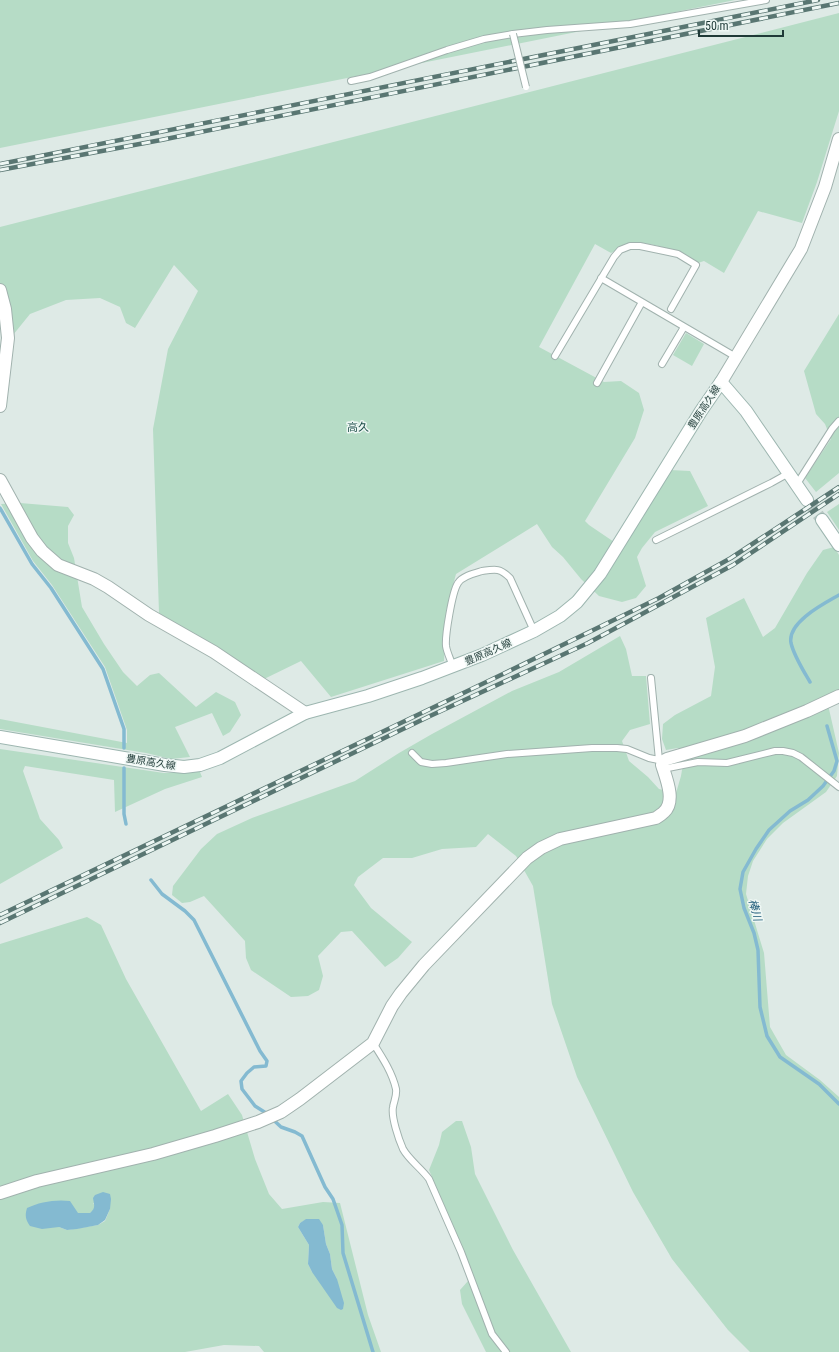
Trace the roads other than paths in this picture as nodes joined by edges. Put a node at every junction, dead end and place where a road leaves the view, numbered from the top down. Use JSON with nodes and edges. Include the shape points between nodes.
{"nodes":[{"id":1,"x":766,"y":0,"type":"edge"},
{"id":2,"x":514,"y":34,"type":"junction"},
{"id":3,"x":352,"y":81,"type":"dead end"},
{"id":4,"x":526,"y":87,"type":"dead end"},
{"id":5,"x":839,"y":139,"type":"edge"},
{"id":6,"x":601,"y":278,"type":"junction"},
{"id":7,"x":0,"y":290,"type":"edge"},
{"id":8,"x":642,"y":302,"type":"junction"},
{"id":9,"x":671,"y":309,"type":"dead end"},
{"id":10,"x":684,"y":327,"type":"junction"},
{"id":11,"x":555,"y":356,"type":"dead end"},
{"id":12,"x":736,"y":357,"type":"junction"},
{"id":13,"x":662,"y":364,"type":"dead end"},
{"id":14,"x":721,"y":382,"type":"junction"},
{"id":15,"x":597,"y":383,"type":"dead end"},
{"id":16,"x":0,"y":406,"type":"edge"},
{"id":17,"x":839,"y":421,"type":"edge"},
{"id":18,"x":790,"y":473,"type":"junction"},
{"id":19,"x":0,"y":480,"type":"edge"},
{"id":20,"x":797,"y":484,"type":"junction"},
{"id":21,"x":807,"y":500,"type":"tunnel mouth"},
{"id":22,"x":822,"y":520,"type":"tunnel mouth"},
{"id":23,"x":656,"y":540,"type":"dead end"},
{"id":24,"x":839,"y":545,"type":"edge"},
{"id":25,"x":534,"y":631,"type":"junction"},
{"id":26,"x":453,"y":667,"type":"junction"},
{"id":27,"x":651,"y":678,"type":"dead end"},
{"id":28,"x":839,"y":696,"type":"edge"},
{"id":29,"x":305,"y":713,"type":"junction"},
{"id":30,"x":0,"y":737,"type":"edge"},
{"id":31,"x":412,"y":753,"type":"dead end"},
{"id":32,"x":662,"y":763,"type":"junction"},
{"id":33,"x":839,"y":787,"type":"edge"},
{"id":34,"x":373,"y":1043,"type":"junction"},
{"id":35,"x":0,"y":1193,"type":"edge"},
{"id":36,"x":506,"y":1352,"type":"edge"}],
"edges":[{"from":1,"to":2,"type":"lane","via":[[630,24]]},
{"from":2,"to":3,"type":"lane","via":[[484,39]]},
{"from":2,"to":4,"type":"lane","bridge":true},
{"from":5,"to":12,"type":"street","via":[[825,187],[801,249]]},
{"from":6,"to":8,"type":"lane"},
{"from":6,"to":9,"type":"lane","via":[[620,250],[630,246],[678,254],[696,265]]},
{"from":6,"to":11,"type":"lane"},
{"from":7,"to":16,"type":"street","via":[[8,338]]},
{"from":8,"to":10,"type":"lane"},
{"from":8,"to":15,"type":"lane"},
{"from":10,"to":12,"type":"lane"},
{"from":10,"to":13,"type":"lane"},
{"from":12,"to":14,"type":"street"},
{"from":14,"to":18,"type":"street","name":"豊原高久線","via":[[746,411]]},
{"from":14,"to":25,"type":"street","name":"豊原高久線","via":[[589,589],[560,616]]},
{"from":17,"to":20,"type":"lane"},
{"from":18,"to":20,"type":"street","name":"豊原高久線"},
{"from":18,"to":23,"type":"lane"},
{"from":19,"to":29,"type":"street","via":[[32,538],[58,565],[108,586],[149,615],[214,652]]},
{"from":20,"to":21,"type":"street","name":"豊原高久線"},
{"from":22,"to":24,"type":"street"},
{"from":25,"to":26,"type":"street","name":"豊原高久線"},
{"from":25,"to":26,"type":"lane","via":[[510,578],[505,573],[493,569],[466,577],[458,581],[452,599],[446,646]]},
{"from":26,"to":29,"type":"street","name":"豊原高久線","via":[[368,696]]},
{"from":27,"to":32,"type":"lane"},
{"from":28,"to":32,"type":"street","via":[[745,736],[666,758]]},
{"from":29,"to":30,"type":"street","name":"豊原高久線","via":[[220,758],[184,767]]},
{"from":31,"to":32,"type":"lane","via":[[421,762],[432,764],[507,754],[617,748],[627,749]]},
{"from":32,"to":33,"type":"lane","via":[[726,763],[783,751],[801,757]]},
{"from":32,"to":34,"type":"street","via":[[669,794],[669,805],[664,812],[656,818],[560,839],[527,858],[424,965],[392,1006]]},
{"from":34,"to":35,"type":"street","via":[[300,1099],[265,1119],[153,1154],[37,1180]]},
{"from":34,"to":36,"type":"lane","via":[[385,1062],[396,1089],[393,1117],[403,1148],[429,1179],[461,1252],[492,1334]]}]}
